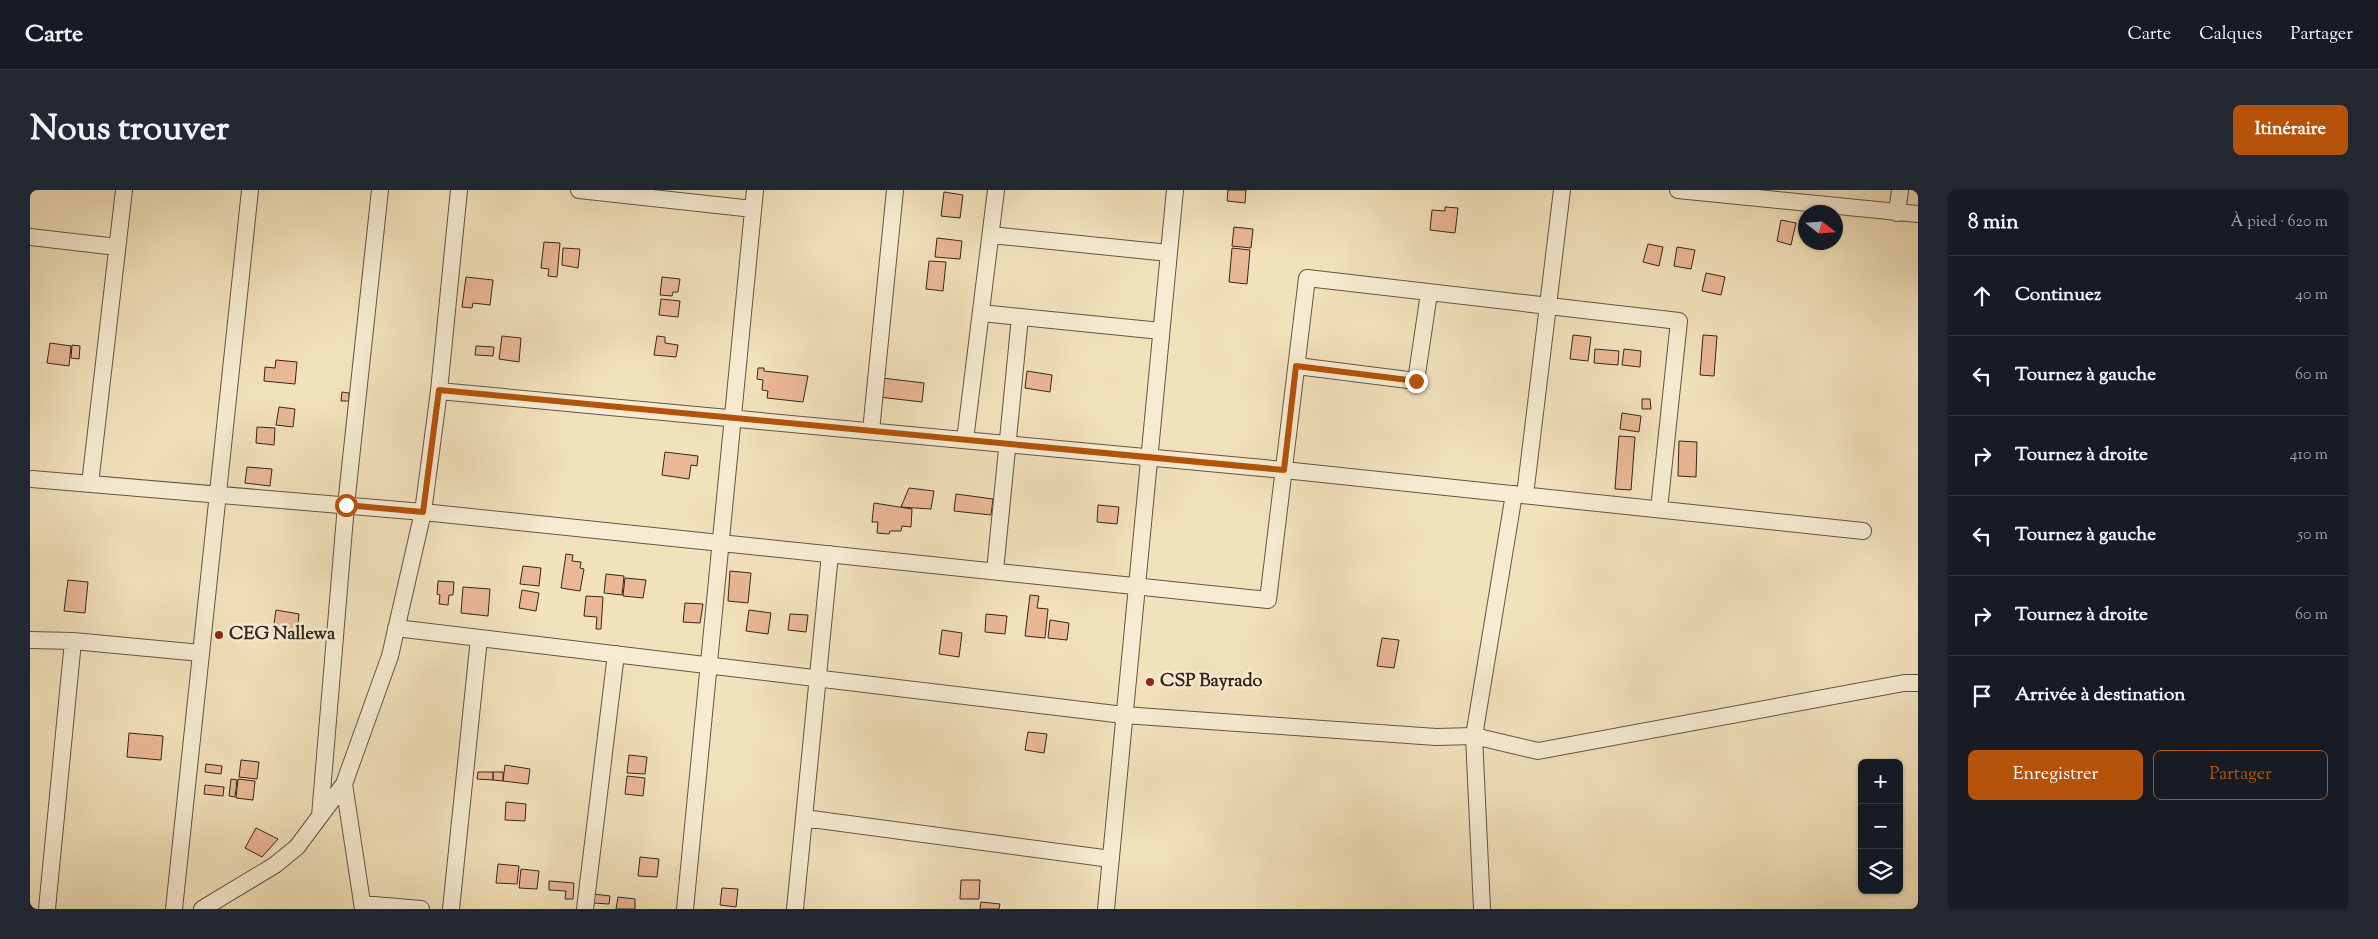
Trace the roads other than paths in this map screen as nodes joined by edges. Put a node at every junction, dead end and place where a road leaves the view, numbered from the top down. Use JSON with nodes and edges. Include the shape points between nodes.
{"nodes":[{"id":1,"x":124,"y":190,"type":"edge"},
{"id":2,"x":250,"y":190,"type":"edge"},
{"id":3,"x":380,"y":190,"type":"edge"},
{"id":4,"x":459,"y":190,"type":"edge"},
{"id":5,"x":579,"y":190,"type":"edge"},
{"id":6,"x":755,"y":190,"type":"edge"},
{"id":7,"x":895,"y":190,"type":"edge"},
{"id":8,"x":996,"y":190,"type":"edge"},
{"id":9,"x":1175,"y":190,"type":"edge"},
{"id":10,"x":1562,"y":190,"type":"edge"},
{"id":11,"x":1678,"y":190,"type":"edge"},
{"id":12,"x":1900,"y":190,"type":"edge"},
{"id":13,"x":753,"y":209,"type":"junction"},
{"id":14,"x":1897,"y":213,"type":"junction"},
{"id":15,"x":1918,"y":214,"type":"edge"},
{"id":16,"x":991,"y":235,"type":"junction"},
{"id":17,"x":30,"y":237,"type":"edge"},
{"id":18,"x":117,"y":247,"type":"junction"},
{"id":19,"x":1169,"y":253,"type":"junction"},
{"id":20,"x":1429,"y":293,"type":"junction"},
{"id":21,"x":1549,"y":307,"type":"junction"},
{"id":22,"x":981,"y":313,"type":"junction"},
{"id":23,"x":1020,"y":317,"type":"junction"},
{"id":24,"x":1161,"y":331,"type":"junction"},
{"id":25,"x":1296,"y":366,"type":"junction"},
{"id":26,"x":439,"y":390,"type":"junction"},
{"id":27,"x":733,"y":418,"type":"junction"},
{"id":28,"x":871,"y":431,"type":"junction"},
{"id":29,"x":965,"y":440,"type":"junction"},
{"id":30,"x":1007,"y":444,"type":"junction"},
{"id":31,"x":1149,"y":457,"type":"junction"},
{"id":32,"x":1284,"y":470,"type":"junction"},
{"id":33,"x":32,"y":479,"type":"dead end"},
{"id":34,"x":90,"y":484,"type":"junction"},
{"id":35,"x":218,"y":495,"type":"junction"},
{"id":36,"x":1520,"y":495,"type":"junction"},
{"id":37,"x":346,"y":505,"type":"junction"},
{"id":38,"x":1660,"y":509,"type":"junction"},
{"id":39,"x":423,"y":512,"type":"junction"},
{"id":40,"x":1863,"y":531,"type":"dead end"},
{"id":41,"x":721,"y":543,"type":"junction"},
{"id":42,"x":830,"y":554,"type":"junction"},
{"id":43,"x":995,"y":571,"type":"junction"},
{"id":44,"x":1137,"y":586,"type":"junction"},
{"id":45,"x":396,"y":628,"type":"junction"},
{"id":46,"x":479,"y":638,"type":"junction"},
{"id":47,"x":30,"y":640,"type":"edge"},
{"id":48,"x":73,"y":641,"type":"junction"},
{"id":49,"x":201,"y":653,"type":"junction"},
{"id":50,"x":616,"y":654,"type":"junction"},
{"id":51,"x":709,"y":664,"type":"junction"},
{"id":52,"x":818,"y":678,"type":"junction"},
{"id":53,"x":1918,"y":683,"type":"edge"},
{"id":54,"x":1124,"y":714,"type":"junction"},
{"id":55,"x":1474,"y":736,"type":"junction"},
{"id":56,"x":344,"y":784,"type":"junction"},
{"id":57,"x":320,"y":816,"type":"junction"},
{"id":58,"x":804,"y":818,"type":"junction"},
{"id":59,"x":1110,"y":859,"type":"junction"},
{"id":60,"x":363,"y":906,"type":"edge"},
{"id":61,"x":47,"y":909,"type":"edge"},
{"id":62,"x":174,"y":909,"type":"edge"},
{"id":63,"x":202,"y":909,"type":"edge"},
{"id":64,"x":421,"y":909,"type":"edge"},
{"id":65,"x":451,"y":909,"type":"edge"},
{"id":66,"x":585,"y":909,"type":"edge"},
{"id":67,"x":685,"y":909,"type":"edge"},
{"id":68,"x":795,"y":909,"type":"edge"},
{"id":69,"x":1106,"y":909,"type":"edge"},
{"id":70,"x":1482,"y":909,"type":"edge"}],
"edges":[{"from":1,"to":18,"type":"street"},
{"from":2,"to":35,"type":"street"},
{"from":3,"to":37,"type":"street"},
{"from":4,"to":26,"type":"street"},
{"from":5,"to":13,"type":"street"},
{"from":6,"to":13,"type":"street"},
{"from":7,"to":28,"type":"street"},
{"from":8,"to":16,"type":"street"},
{"from":9,"to":19,"type":"street"},
{"from":10,"to":21,"type":"street"},
{"from":11,"to":14,"type":"street"},
{"from":12,"to":14,"type":"street"},
{"from":13,"to":27,"type":"street"},
{"from":14,"to":15,"type":"street"},
{"from":16,"to":19,"type":"street"},
{"from":16,"to":22,"type":"street"},
{"from":17,"to":18,"type":"street"},
{"from":18,"to":34,"type":"street"},
{"from":19,"to":24,"type":"street"},
{"from":20,"to":21,"type":"street"},
{"from":20,"to":25,"type":"street","via":[[1416,381]]},
{"from":20,"to":25,"type":"street","via":[[1307,278]]},
{"from":21,"to":36,"type":"street"},
{"from":21,"to":38,"type":"street","via":[[1679,321]]},
{"from":22,"to":23,"type":"street"},
{"from":22,"to":29,"type":"street"},
{"from":23,"to":24,"type":"street"},
{"from":23,"to":30,"type":"street"},
{"from":24,"to":31,"type":"street"},
{"from":25,"to":32,"type":"street"},
{"from":26,"to":27,"type":"street"},
{"from":26,"to":39,"type":"street"},
{"from":27,"to":28,"type":"street"},
{"from":27,"to":41,"type":"street"},
{"from":28,"to":29,"type":"street"},
{"from":29,"to":30,"type":"street"},
{"from":30,"to":31,"type":"street"},
{"from":30,"to":43,"type":"street"},
{"from":31,"to":32,"type":"street"},
{"from":31,"to":44,"type":"street"},
{"from":32,"to":36,"type":"street"},
{"from":32,"to":44,"type":"street","via":[[1268,600]]},
{"from":33,"to":34,"type":"street"},
{"from":34,"to":35,"type":"street"},
{"from":35,"to":37,"type":"street"},
{"from":35,"to":49,"type":"street"},
{"from":36,"to":38,"type":"street"},
{"from":36,"to":55,"type":"street"},
{"from":37,"to":39,"type":"street"},
{"from":37,"to":57,"type":"street"},
{"from":38,"to":40,"type":"street"},
{"from":39,"to":41,"type":"street"},
{"from":39,"to":45,"type":"street"},
{"from":41,"to":42,"type":"street"},
{"from":41,"to":51,"type":"street"},
{"from":42,"to":43,"type":"street"},
{"from":42,"to":52,"type":"street"},
{"from":43,"to":44,"type":"street"},
{"from":44,"to":54,"type":"street"},
{"from":45,"to":46,"type":"street"},
{"from":45,"to":56,"type":"street","via":[[390,656]]},
{"from":46,"to":50,"type":"street"},
{"from":46,"to":65,"type":"street"},
{"from":47,"to":48,"type":"street"},
{"from":48,"to":49,"type":"street"},
{"from":48,"to":61,"type":"street"},
{"from":49,"to":62,"type":"street"},
{"from":50,"to":51,"type":"street"},
{"from":50,"to":66,"type":"street"},
{"from":51,"to":52,"type":"street"},
{"from":51,"to":67,"type":"street"},
{"from":52,"to":54,"type":"street"},
{"from":52,"to":58,"type":"street"},
{"from":53,"to":55,"type":"street","via":[[1538,751]]},
{"from":54,"to":55,"type":"street"},
{"from":54,"to":59,"type":"street"},
{"from":55,"to":70,"type":"street"},
{"from":56,"to":57,"type":"street"},
{"from":56,"to":60,"type":"street"},
{"from":57,"to":63,"type":"street","via":[[297,847],[275,865]]},
{"from":58,"to":59,"type":"street"},
{"from":58,"to":68,"type":"street"},
{"from":59,"to":69,"type":"street"},
{"from":60,"to":64,"type":"street"}]}
